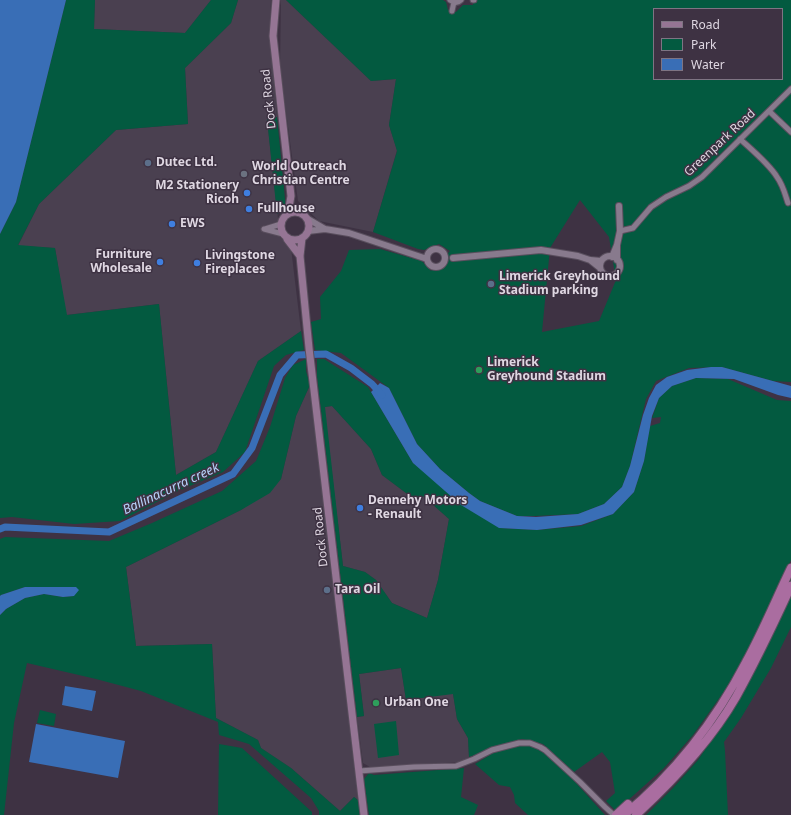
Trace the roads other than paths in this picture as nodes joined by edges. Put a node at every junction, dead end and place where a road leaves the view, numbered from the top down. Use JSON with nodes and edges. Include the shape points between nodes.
{"nodes":[{"id":1,"x":276,"y":0,"type":"edge"},
{"id":2,"x":462,"y":0,"type":"edge"},
{"id":3,"x":452,"y":1,"type":"edge"},
{"id":4,"x":452,"y":11,"type":"dead end"},
{"id":5,"x":791,"y":89,"type":"edge"},
{"id":6,"x":769,"y":111,"type":"junction"},
{"id":7,"x":791,"y":132,"type":"edge"},
{"id":8,"x":740,"y":139,"type":"junction"},
{"id":9,"x":291,"y":196,"type":"junction"},
{"id":10,"x":788,"y":203,"type":"dead end"},
{"id":11,"x":619,"y":206,"type":"dead end"},
{"id":12,"x":298,"y":212,"type":"junction"},
{"id":13,"x":288,"y":213,"type":"junction"},
{"id":14,"x":308,"y":219,"type":"junction"},
{"id":15,"x":281,"y":224,"type":"junction"},
{"id":16,"x":325,"y":229,"type":"junction"},
{"id":17,"x":308,"y":231,"type":"junction"},
{"id":18,"x":620,"y":231,"type":"junction"},
{"id":19,"x":285,"y":236,"type":"junction"},
{"id":20,"x":302,"y":238,"type":"junction"},
{"id":21,"x":443,"y":252,"type":"junction"},
{"id":22,"x":300,"y":256,"type":"junction"},
{"id":23,"x":428,"y":256,"type":"junction"},
{"id":24,"x":453,"y":258,"type":"junction"},
{"id":25,"x":615,"y":258,"type":"junction"},
{"id":26,"x":590,"y":260,"type":"junction"},
{"id":27,"x":601,"y":261,"type":"junction"},
{"id":28,"x":444,"y":262,"type":"junction"},
{"id":29,"x":600,"y":268,"type":"junction"},
{"id":30,"x":791,"y":568,"type":"edge"},
{"id":31,"x":791,"y":586,"type":"edge"},
{"id":32,"x":741,"y":672,"type":"junction"},
{"id":33,"x":715,"y":729,"type":"junction"},
{"id":34,"x":359,"y":771,"type":"junction"},
{"id":35,"x":628,"y":814,"type":"edge"},
{"id":36,"x":364,"y":815,"type":"edge"},
{"id":37,"x":615,"y":815,"type":"edge"},
{"id":38,"x":642,"y":815,"type":"edge"}],
"edges":[{"from":1,"to":9,"type":"main road","name":"Dock Road","via":[[274,36]]},
{"from":2,"to":3,"type":"street"},
{"from":3,"to":4,"type":"street"},
{"from":5,"to":6,"type":"street","name":"Greenpark Road"},
{"from":6,"to":7,"type":"street"},
{"from":6,"to":8,"type":"street","name":"Greenpark Road"},
{"from":8,"to":10,"type":"street","via":[[777,176]]},
{"from":8,"to":18,"type":"street","name":"Greenpark Road","via":[[697,180],[661,200],[633,228]]},
{"from":9,"to":12,"type":"main road","name":"Dock Road"},
{"from":9,"to":13,"type":"main road","name":"Dock Road"},
{"from":11,"to":18,"type":"street"},
{"from":12,"to":13,"type":"main road"},
{"from":12,"to":14,"type":"main road"},
{"from":13,"to":15,"type":"main road"},
{"from":14,"to":16,"type":"street"},
{"from":14,"to":17,"type":"main road"},
{"from":15,"to":19,"type":"main road"},
{"from":15,"to":19,"type":"street","via":[[264,230]]},
{"from":16,"to":17,"type":"street"},
{"from":16,"to":23,"type":"street","via":[[349,233],[417,255]]},
{"from":17,"to":20,"type":"main road"},
{"from":18,"to":25,"type":"street"},
{"from":19,"to":20,"type":"main road","via":[[295,241]]},
{"from":19,"to":22,"type":"main road","name":"Dock Road"},
{"from":20,"to":22,"type":"main road","name":"Dock Road"},
{"from":21,"to":23,"type":"street","via":[[431,250]]},
{"from":21,"to":24,"type":"street"},
{"from":21,"to":28,"type":"street"},
{"from":22,"to":34,"type":"main road","name":"Dock Road"},
{"from":23,"to":28,"type":"street","via":[[429,263],[435,266]]},
{"from":24,"to":26,"type":"street","via":[[541,250]]},
{"from":24,"to":28,"type":"street"},
{"from":25,"to":27,"type":"street","via":[[606,257]]},
{"from":25,"to":29,"type":"street","via":[[619,268],[614,274],[606,274]]},
{"from":26,"to":27,"type":"street"},
{"from":26,"to":29,"type":"street"},
{"from":27,"to":29,"type":"street"},
{"from":30,"to":32,"type":"highway"},
{"from":31,"to":33,"type":"highway","via":[[751,668]]},
{"from":32,"to":35,"type":"highway","via":[[696,740]]},
{"from":32,"to":37,"type":"highway","via":[[716,709],[672,763]]},
{"from":33,"to":35,"type":"highway","via":[[660,793]]},
{"from":33,"to":38,"type":"highway","via":[[707,744],[682,776]]},
{"from":34,"to":36,"type":"main road","name":"Dock Road"},
{"from":34,"to":37,"type":"street","via":[[456,766],[504,746],[530,743],[545,750]]}]}
